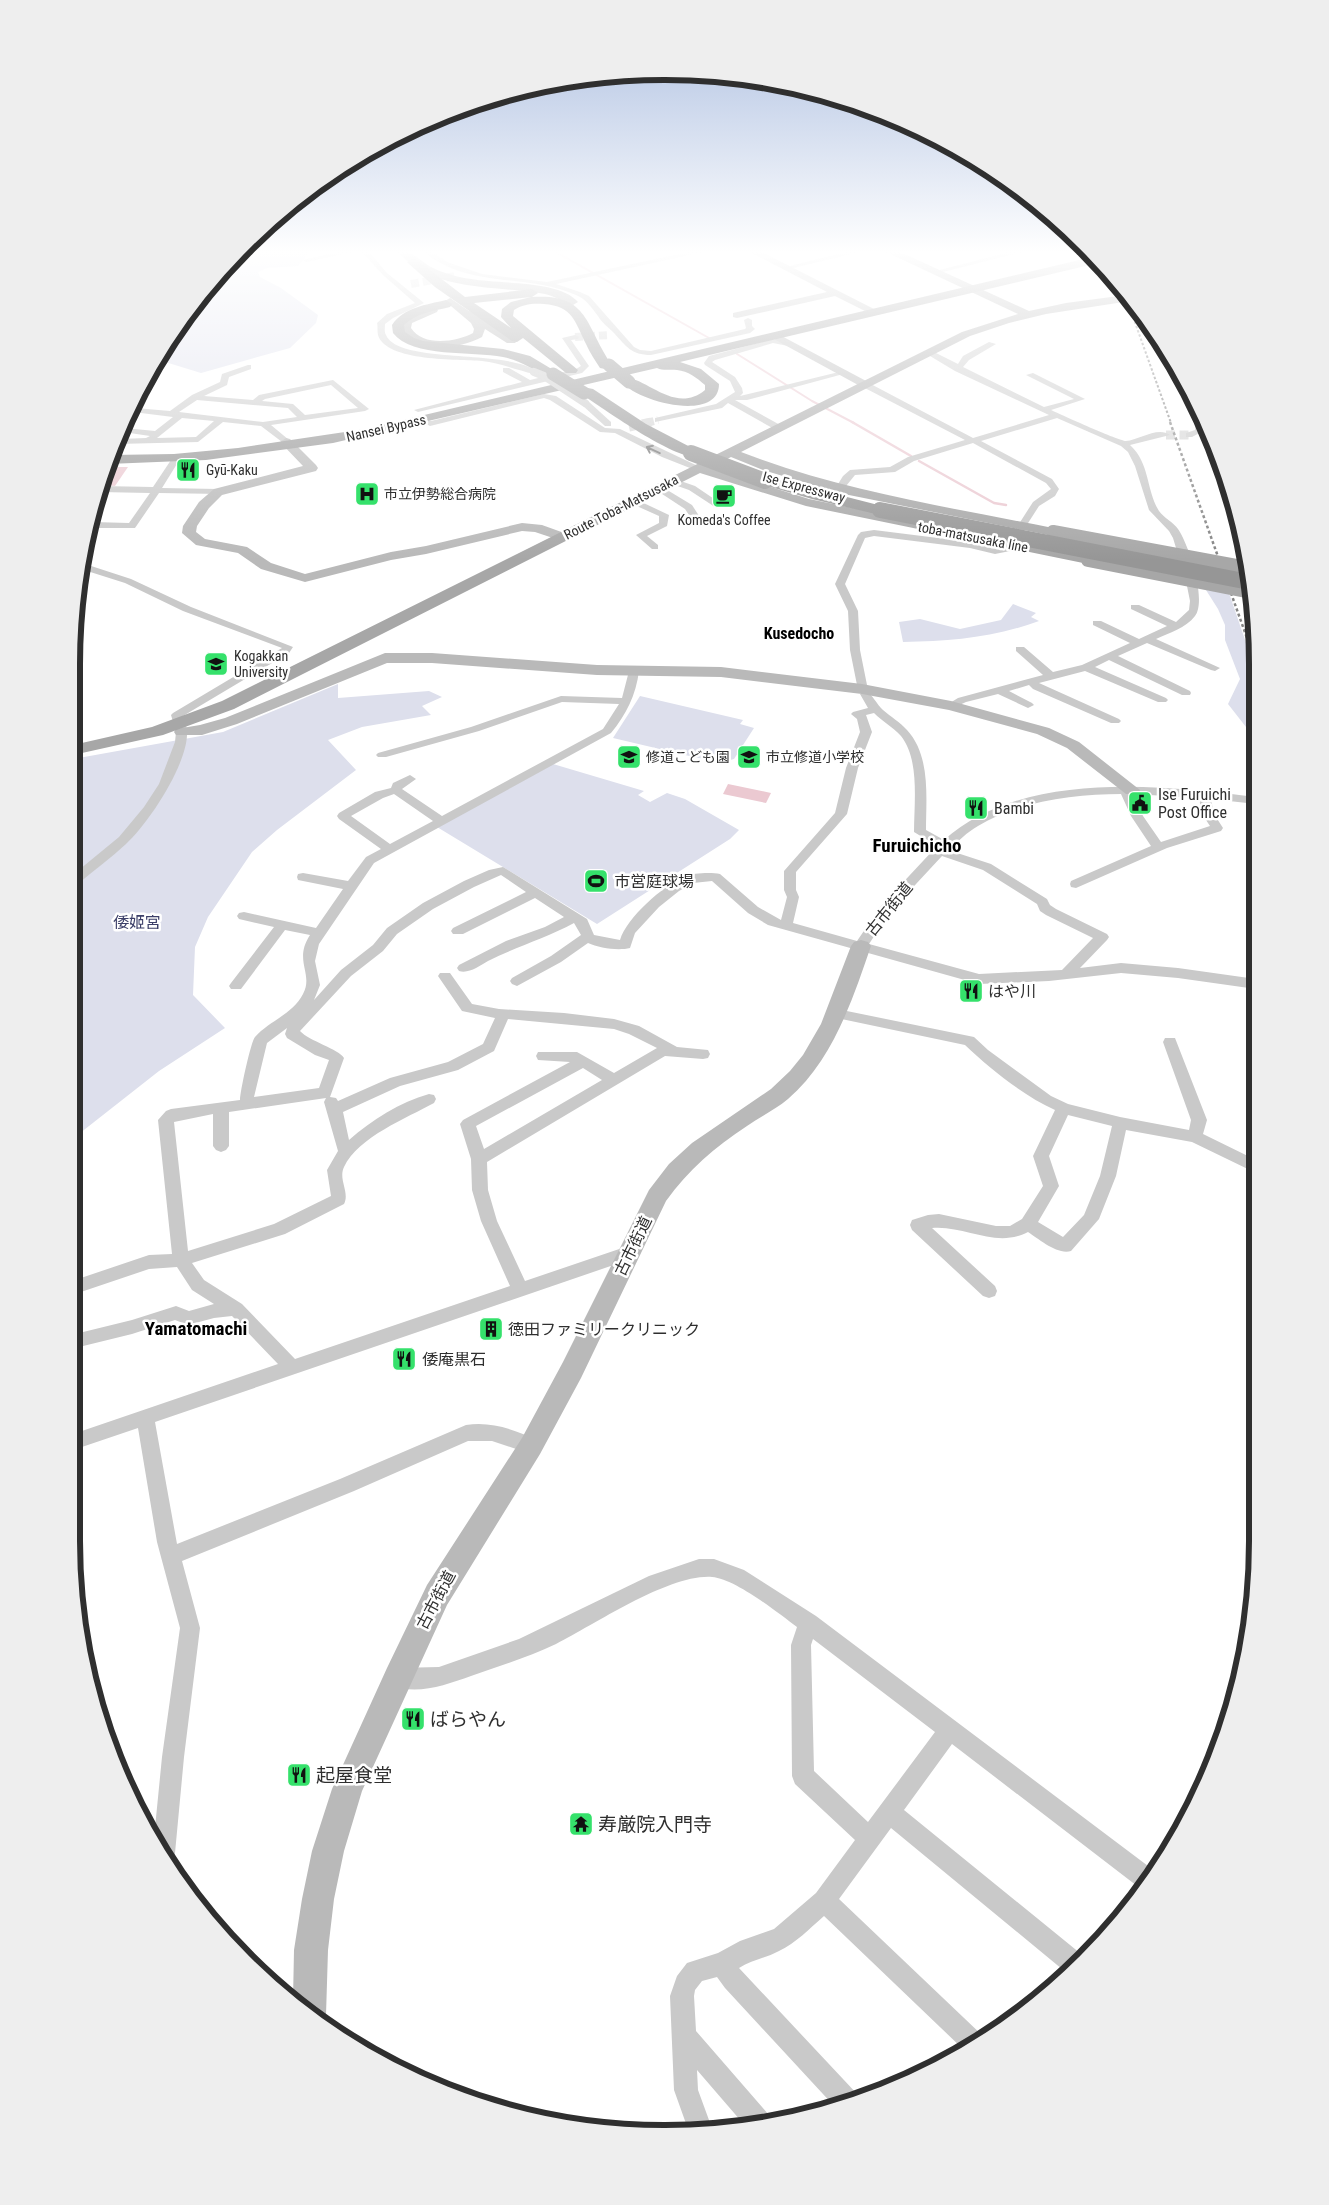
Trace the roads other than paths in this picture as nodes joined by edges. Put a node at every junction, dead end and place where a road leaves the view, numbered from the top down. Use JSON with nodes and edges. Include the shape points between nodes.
{"nodes":[{"id":1,"x":426,"y":354,"type":"edge"},
{"id":2,"x":500,"y":354,"type":"edge"},
{"id":3,"x":533,"y":354,"type":"edge"},
{"id":4,"x":537,"y":354,"type":"edge"},
{"id":5,"x":544,"y":354,"type":"edge"},
{"id":6,"x":577,"y":354,"type":"edge"},
{"id":7,"x":587,"y":354,"type":"edge"},
{"id":8,"x":600,"y":354,"type":"edge"},
{"id":9,"x":620,"y":354,"type":"tunnel mouth"},
{"id":10,"x":671,"y":354,"type":"edge"},
{"id":11,"x":674,"y":354,"type":"edge"},
{"id":12,"x":701,"y":354,"type":"edge"},
{"id":13,"x":707,"y":354,"type":"edge"},
{"id":14,"x":728,"y":354,"type":"edge"},
{"id":15,"x":808,"y":354,"type":"edge"},
{"id":16,"x":927,"y":354,"type":"edge"},
{"id":17,"x":931,"y":354,"type":"edge"},
{"id":18,"x":974,"y":354,"type":"edge"},
{"id":19,"x":459,"y":358,"type":"junction"},
{"id":20,"x":248,"y":367,"type":"dead end"},
{"id":21,"x":958,"y":369,"type":"junction"},
{"id":22,"x":562,"y":372,"type":"junction"},
{"id":23,"x":843,"y":373,"type":"junction"},
{"id":24,"x":1037,"y":376,"type":"dead end"},
{"id":25,"x":627,"y":383,"type":"junction"},
{"id":26,"x":864,"y":384,"type":"junction"},
{"id":27,"x":533,"y":385,"type":"junction"},
{"id":28,"x":562,"y":387,"type":"junction"},
{"id":29,"x":591,"y":394,"type":"junction"},
{"id":30,"x":195,"y":396,"type":"junction"},
{"id":31,"x":731,"y":399,"type":"junction"},
{"id":32,"x":255,"y":403,"type":"junction"},
{"id":33,"x":138,"y":410,"type":"edge"},
{"id":34,"x":1043,"y":410,"type":"junction"},
{"id":35,"x":176,"y":415,"type":"junction"},
{"id":36,"x":1056,"y":416,"type":"junction"},
{"id":37,"x":423,"y":417,"type":"junction"},
{"id":38,"x":303,"y":418,"type":"junction"},
{"id":39,"x":221,"y":420,"type":"junction"},
{"id":40,"x":630,"y":420,"type":"junction"},
{"id":41,"x":658,"y":420,"type":"tunnel mouth"},
{"id":42,"x":263,"y":424,"type":"junction"},
{"id":43,"x":779,"y":428,"type":"junction"},
{"id":44,"x":1199,"y":428,"type":"edge"},
{"id":45,"x":129,"y":431,"type":"edge"},
{"id":46,"x":616,"y":431,"type":"junction"},
{"id":47,"x":157,"y":434,"type":"junction"},
{"id":48,"x":1166,"y":434,"type":"tunnel mouth"},
{"id":49,"x":1189,"y":435,"type":"tunnel mouth"},
{"id":50,"x":974,"y":441,"type":"junction"},
{"id":51,"x":124,"y":442,"type":"edge"},
{"id":52,"x":147,"y":442,"type":"junction"},
{"id":53,"x":289,"y":444,"type":"junction"},
{"id":54,"x":1124,"y":444,"type":"junction"},
{"id":55,"x":694,"y":452,"type":"junction"},
{"id":56,"x":732,"y":453,"type":"junction"},
{"id":57,"x":119,"y":454,"type":"edge"},
{"id":58,"x":176,"y":459,"type":"junction"},
{"id":59,"x":117,"y":460,"type":"edge"},
{"id":60,"x":698,"y":468,"type":"junction"},
{"id":61,"x":666,"y":484,"type":"junction"},
{"id":62,"x":108,"y":488,"type":"edge"},
{"id":63,"x":838,"y":489,"type":"junction"},
{"id":64,"x":156,"y":490,"type":"junction"},
{"id":65,"x":218,"y":492,"type":"junction"},
{"id":66,"x":633,"y":501,"type":"junction"},
{"id":67,"x":718,"y":505,"type":"dead end"},
{"id":68,"x":882,"y":509,"type":"junction"},
{"id":69,"x":698,"y":522,"type":"dead end"},
{"id":70,"x":97,"y":524,"type":"edge"},
{"id":71,"x":1021,"y":526,"type":"junction"},
{"id":72,"x":562,"y":537,"type":"junction"},
{"id":73,"x":1010,"y":544,"type":"junction"},
{"id":74,"x":655,"y":547,"type":"dead end"},
{"id":75,"x":1241,"y":567,"type":"edge"},
{"id":76,"x":88,"y":568,"type":"edge"},
{"id":77,"x":1242,"y":577,"type":"edge"},
{"id":78,"x":1243,"y":581,"type":"edge"},
{"id":79,"x":1244,"y":591,"type":"edge"},
{"id":80,"x":1135,"y":607,"type":"dead end"},
{"id":81,"x":1096,"y":623,"type":"dead end"},
{"id":82,"x":1176,"y":626,"type":"junction"},
{"id":83,"x":1143,"y":641,"type":"junction"},
{"id":84,"x":1020,"y":649,"type":"dead end"},
{"id":85,"x":1109,"y":656,"type":"junction"},
{"id":86,"x":1086,"y":667,"type":"junction"},
{"id":87,"x":1214,"y":668,"type":"dead end"},
{"id":88,"x":634,"y":671,"type":"junction"},
{"id":89,"x":1051,"y":676,"type":"junction"},
{"id":90,"x":1031,"y":682,"type":"junction"},
{"id":91,"x":999,"y":690,"type":"junction"},
{"id":92,"x":1186,"y":693,"type":"dead end"},
{"id":93,"x":1162,"y":700,"type":"dead end"},
{"id":94,"x":626,"y":701,"type":"junction"},
{"id":95,"x":1028,"y":705,"type":"dead end"},
{"id":96,"x":951,"y":706,"type":"junction"},
{"id":97,"x":874,"y":710,"type":"junction"},
{"id":98,"x":1114,"y":721,"type":"dead end"},
{"id":99,"x":180,"y":728,"type":"junction"},
{"id":100,"x":80,"y":749,"type":"edge"},
{"id":101,"x":382,"y":755,"type":"dead end"},
{"id":102,"x":410,"y":779,"type":"dead end"},
{"id":103,"x":396,"y":790,"type":"junction"},
{"id":104,"x":1129,"y":790,"type":"junction"},
{"id":105,"x":1204,"y":794,"type":"junction"},
{"id":106,"x":1249,"y":799,"type":"edge"},
{"id":107,"x":442,"y":821,"type":"junction"},
{"id":108,"x":1158,"y":846,"type":"junction"},
{"id":109,"x":389,"y":849,"type":"junction"},
{"id":110,"x":943,"y":849,"type":"junction"},
{"id":111,"x":80,"y":875,"type":"edge"},
{"id":112,"x":303,"y":877,"type":"dead end"},
{"id":113,"x":1076,"y":884,"type":"dead end"},
{"id":114,"x":351,"y":886,"type":"junction"},
{"id":115,"x":536,"y":892,"type":"junction"},
{"id":116,"x":244,"y":916,"type":"dead end"},
{"id":117,"x":574,"y":917,"type":"junction"},
{"id":118,"x":282,"y":925,"type":"junction"},
{"id":119,"x":786,"y":926,"type":"junction"},
{"id":120,"x":458,"y":931,"type":"dead end"},
{"id":121,"x":319,"y":933,"type":"junction"},
{"id":122,"x":588,"y":936,"type":"junction"},
{"id":123,"x":861,"y":946,"type":"junction"},
{"id":124,"x":464,"y":968,"type":"dead end"},
{"id":125,"x":1068,"y":972,"type":"junction"},
{"id":126,"x":445,"y":976,"type":"dead end"},
{"id":127,"x":517,"y":981,"type":"dead end"},
{"id":128,"x":1249,"y":983,"type":"edge"},
{"id":129,"x":236,"y":986,"type":"dead end"},
{"id":130,"x":506,"y":1014,"type":"junction"},
{"id":131,"x":837,"y":1014,"type":"junction"},
{"id":132,"x":1170,"y":1042,"type":"dead end"},
{"id":133,"x":672,"y":1050,"type":"junction"},
{"id":134,"x":702,"y":1054,"type":"dead end"},
{"id":135,"x":543,"y":1056,"type":"dead end"},
{"id":136,"x":584,"y":1061,"type":"junction"},
{"id":137,"x":614,"y":1080,"type":"junction"},
{"id":138,"x":325,"y":1092,"type":"junction"},
{"id":139,"x":429,"y":1099,"type":"dead end"},
{"id":140,"x":247,"y":1104,"type":"junction"},
{"id":141,"x":221,"y":1108,"type":"junction"},
{"id":142,"x":335,"y":1108,"type":"junction"},
{"id":143,"x":1064,"y":1108,"type":"junction"},
{"id":144,"x":1120,"y":1123,"type":"junction"},
{"id":145,"x":1195,"y":1138,"type":"junction"},
{"id":146,"x":222,"y":1146,"type":"dead end"},
{"id":147,"x":346,"y":1152,"type":"junction"},
{"id":148,"x":479,"y":1158,"type":"junction"},
{"id":149,"x":1249,"y":1164,"type":"edge"},
{"id":150,"x":1028,"y":1224,"type":"junction"},
{"id":151,"x":630,"y":1252,"type":"junction"},
{"id":152,"x":181,"y":1260,"type":"junction"},
{"id":153,"x":80,"y":1285,"type":"edge"},
{"id":154,"x":520,"y":1289,"type":"junction"},
{"id":155,"x":989,"y":1291,"type":"dead end"},
{"id":156,"x":236,"y":1309,"type":"junction"},
{"id":157,"x":80,"y":1340,"type":"edge"},
{"id":158,"x":293,"y":1368,"type":"junction"},
{"id":159,"x":145,"y":1418,"type":"junction"},
{"id":160,"x":80,"y":1440,"type":"edge"},
{"id":161,"x":531,"y":1446,"type":"junction"},
{"id":162,"x":171,"y":1556,"type":"junction"},
{"id":163,"x":809,"y":1623,"type":"junction"},
{"id":164,"x":396,"y":1678,"type":"junction"},
{"id":165,"x":950,"y":1729,"type":"junction"},
{"id":166,"x":890,"y":1813,"type":"junction"},
{"id":167,"x":870,"y":1839,"type":"junction"},
{"id":168,"x":165,"y":1843,"type":"edge"},
{"id":169,"x":1142,"y":1876,"type":"edge"},
{"id":170,"x":824,"y":1901,"type":"junction"},
{"id":171,"x":1071,"y":1961,"type":"edge"},
{"id":172,"x":722,"y":1964,"type":"junction"},
{"id":173,"x":309,"y":2004,"type":"edge"},
{"id":174,"x":684,"y":2036,"type":"junction"},
{"id":175,"x":970,"y":2039,"type":"edge"},
{"id":176,"x":842,"y":2097,"type":"edge"},
{"id":177,"x":755,"y":2118,"type":"edge"},
{"id":178,"x":698,"y":2124,"type":"edge"}],
"edges":[{"from":1,"to":19,"type":"street"},
{"from":2,"to":22,"type":"highway"},
{"from":3,"to":22,"type":"highway"},
{"from":4,"to":22,"type":"highway"},
{"from":5,"to":22,"type":"highway"},
{"from":6,"to":27,"type":"street","via":[[585,366],[580,371]]},
{"from":7,"to":27,"type":"highway","via":[[590,368],[583,374]]},
{"from":8,"to":25,"type":"highway","bridge":true},
{"from":9,"to":10,"type":"highway","via":[[629,358]]},
{"from":11,"to":27,"type":"highway","name":"Nansei Bypass"},
{"from":12,"to":28,"type":"highway","name":"Nansei Bypass"},
{"from":13,"to":25,"type":"highway","via":[[692,362],[718,384],[718,392],[710,399],[686,404],[667,402],[644,396]]},
{"from":14,"to":31,"type":"street","via":[[710,359],[708,364],[737,384],[739,393]]},
{"from":15,"to":23,"type":"street"},
{"from":16,"to":26,"type":"main road","name":"Route Toba-Matsusaka"},
{"from":17,"to":21,"type":"street"},
{"from":18,"to":21,"type":"street"},
{"from":19,"to":27,"type":"street","via":[[493,365]]},
{"from":19,"to":29,"type":"street","bridge":true,"via":[[503,362]]},
{"from":20,"to":30,"type":"street","via":[[230,373],[225,376],[224,383]]},
{"from":21,"to":34,"type":"street"},
{"from":22,"to":29,"type":"highway","bridge":true},
{"from":23,"to":26,"type":"street"},
{"from":23,"to":31,"type":"street","via":[[747,398]]},
{"from":24,"to":34,"type":"street","via":[[1081,398]]},
{"from":25,"to":28,"type":"highway","via":[[651,396],[674,401],[701,398],[712,391],[712,384],[694,370],[667,365]]},
{"from":26,"to":43,"type":"main road","name":"Route Toba-Matsusaka"},
{"from":26,"to":50,"type":"street"},
{"from":27,"to":37,"type":"highway","name":"Nansei Bypass"},
{"from":28,"to":37,"type":"highway","name":"Nansei Bypass"},
{"from":29,"to":40,"type":"highway","name":"Ise Expressway"},
{"from":29,"to":46,"type":"street"},
{"from":29,"to":55,"type":"highway","name":"Ise Expressway","via":[[655,435]]},
{"from":30,"to":32,"type":"street"},
{"from":30,"to":35,"type":"street"},
{"from":31,"to":41,"type":"street","via":[[715,408]]},
{"from":31,"to":43,"type":"street"},
{"from":32,"to":38,"type":"street","via":[[290,406]]},
{"from":32,"to":38,"type":"street","via":[[262,397],[333,382],[365,409]]},
{"from":33,"to":35,"type":"street"},
{"from":34,"to":36,"type":"street"},
{"from":35,"to":39,"type":"street"},
{"from":35,"to":47,"type":"street"},
{"from":36,"to":50,"type":"street"},
{"from":36,"to":54,"type":"street"},
{"from":37,"to":46,"type":"street","via":[[544,396],[553,398],[603,430]]},
{"from":37,"to":53,"type":"highway","name":"Nansei Bypass"},
{"from":38,"to":42,"type":"street"},
{"from":39,"to":42,"type":"street"},
{"from":39,"to":52,"type":"street","via":[[198,439]]},
{"from":40,"to":46,"type":"street"},
{"from":40,"to":55,"type":"highway","name":"Ise Expressway"},
{"from":42,"to":53,"type":"street"},
{"from":43,"to":56,"type":"main road","name":"Route Toba-Matsusaka"},
{"from":44,"to":49,"type":"street"},
{"from":45,"to":47,"type":"street"},
{"from":60,"to":46,"type":"street","one_way":true},
{"from":47,"to":52,"type":"street"},
{"from":48,"to":54,"type":"street"},
{"from":50,"to":63,"type":"street","via":[[911,459],[892,470],[856,471],[848,475]]},
{"from":50,"to":71,"type":"street","via":[[1055,486],[1052,494],[1038,502]]},
{"from":51,"to":52,"type":"street"},
{"from":53,"to":57,"type":"highway","name":"Nansei Bypass"},
{"from":53,"to":58,"type":"highway","name":"Nansei Bypass"},
{"from":53,"to":65,"type":"street","via":[[312,468]]},
{"from":54,"to":82,"type":"street","via":[[1136,456],[1155,512],[1176,533],[1190,575],[1195,606],[1189,617]]},
{"from":55,"to":68,"type":"highway","name":"Ise Expressway","bridge":true,"via":[[818,496]]},
{"from":56,"to":60,"type":"main road","name":"Route Toba-Matsusaka"},
{"from":56,"to":63,"type":"main road","name":"toba-matsusaka line"},
{"from":58,"to":59,"type":"highway","name":"Nansei Bypass"},
{"from":58,"to":64,"type":"street"},
{"from":60,"to":61,"type":"main road","name":"Route Toba-Matsusaka"},
{"from":60,"to":73,"type":"main road","name":"toba-matsusaka line","via":[[806,502]]},
{"from":61,"to":66,"type":"main road","name":"Route Toba-Matsusaka"},
{"from":61,"to":67,"type":"street","via":[[692,488]]},
{"from":61,"to":69,"type":"street"},
{"from":62,"to":64,"type":"street"},
{"from":63,"to":71,"type":"main road","name":"toba-matsusaka line"},
{"from":64,"to":65,"type":"street"},
{"from":64,"to":70,"type":"street","via":[[132,526]]},
{"from":65,"to":72,"type":"street","via":[[204,505],[189,530],[191,535],[201,542],[242,550],[266,566],[305,578],[522,527],[537,528]]},
{"from":66,"to":72,"type":"main road","name":"Route Toba-Matsusaka"},
{"from":66,"to":74,"type":"street","via":[[664,515],[664,524],[641,535]]},
{"from":68,"to":77,"type":"highway","name":"Ise Expressway","bridge":true},
{"from":68,"to":78,"type":"highway","name":"Ise Expressway","bridge":true},
{"from":71,"to":73,"type":"street"},
{"from":71,"to":75,"type":"main road","name":"toba-matsusaka line","bridge":true},
{"from":72,"to":99,"type":"main road","name":"Route Toba-Matsusaka"},
{"from":73,"to":79,"type":"main road","name":"toba-matsusaka line","bridge":true},
{"from":73,"to":97,"type":"street","via":[[995,552],[970,545],[874,534],[861,537],[840,584],[854,610],[855,650],[864,690]]},
{"from":76,"to":99,"type":"street","via":[[128,581],[187,609],[288,647],[177,714]]},
{"from":80,"to":82,"type":"street"},
{"from":81,"to":83,"type":"street"},
{"from":82,"to":83,"type":"street"},
{"from":83,"to":85,"type":"street"},
{"from":83,"to":87,"type":"street"},
{"from":84,"to":89,"type":"street"},
{"from":85,"to":86,"type":"street"},
{"from":85,"to":92,"type":"street"},
{"from":86,"to":89,"type":"street"},
{"from":86,"to":93,"type":"street"},
{"from":88,"to":94,"type":"street"},
{"from":88,"to":96,"type":"street","via":[[759,675],[843,686]]},
{"from":88,"to":99,"type":"street","via":[[385,658],[231,721],[202,730]]},
{"from":89,"to":90,"type":"street"},
{"from":90,"to":91,"type":"street"},
{"from":90,"to":98,"type":"street"},
{"from":91,"to":95,"type":"street"},
{"from":91,"to":96,"type":"street"},
{"from":94,"to":101,"type":"street","via":[[561,699],[474,729]]},
{"from":94,"to":107,"type":"street","via":[[610,727],[600,736]]},
{"from":96,"to":104,"type":"street","via":[[1056,736],[1091,757]]},
{"from":97,"to":110,"type":"street","via":[[904,733],[913,749],[918,777],[920,832]]},
{"from":97,"to":119,"type":"street","via":[[857,714],[862,718],[866,732],[852,768],[841,814],[790,871],[793,897]]},
{"from":99,"to":100,"type":"main road","name":"Route Toba-Matsusaka"},
{"from":99,"to":111,"type":"street","via":[[178,753],[165,784],[149,809],[123,840]]},
{"from":102,"to":103,"type":"street","via":[[397,786]]},
{"from":103,"to":107,"type":"street"},
{"from":103,"to":109,"type":"street","via":[[379,795],[343,816]]},
{"from":104,"to":105,"type":"street","name":"古市街道"},
{"from":104,"to":108,"type":"street","via":[[1137,816]]},
{"from":104,"to":110,"type":"street","name":"古市街道","via":[[1067,794],[1010,808],[975,823]]},
{"from":105,"to":106,"type":"street","name":"古市街道"},
{"from":105,"to":108,"type":"street","via":[[1208,814],[1217,828]]},
{"from":107,"to":109,"type":"street"},
{"from":108,"to":113,"type":"street"},
{"from":109,"to":114,"type":"street","via":[[370,860]]},
{"from":110,"to":123,"type":"street","name":"古市街道","via":[[876,920]]},
{"from":110,"to":125,"type":"street","via":[[987,867],[1042,902],[1051,912],[1102,937]]},
{"from":112,"to":114,"type":"street"},
{"from":114,"to":121,"type":"street"},
{"from":115,"to":117,"type":"street"},
{"from":115,"to":120,"type":"street"},
{"from":115,"to":138,"type":"street","via":[[503,871],[494,873],[428,906],[392,931],[378,948],[346,973],[293,1029],[292,1034],[337,1058]]},
{"from":116,"to":118,"type":"street"},
{"from":117,"to":122,"type":"street","via":[[582,922]]},
{"from":117,"to":124,"type":"street"},
{"from":118,"to":121,"type":"street"},
{"from":118,"to":129,"type":"street"},
{"from":119,"to":122,"type":"street","via":[[753,910],[715,877],[705,877],[690,879],[654,904],[629,932],[625,946],[598,942]]},
{"from":119,"to":123,"type":"street"},
{"from":121,"to":140,"type":"street","via":[[307,955],[314,986],[278,1029],[260,1040]]},
{"from":122,"to":127,"type":"street"},
{"from":123,"to":125,"type":"street","via":[[979,979]]},
{"from":123,"to":131,"type":"street","name":"古市街道"},
{"from":125,"to":128,"type":"street","via":[[1139,969]]},
{"from":126,"to":130,"type":"street","via":[[467,1008]]},
{"from":130,"to":133,"type":"street","via":[[614,1024],[641,1033]]},
{"from":130,"to":142,"type":"street","via":[[489,1047],[453,1066],[394,1082]]},
{"from":131,"to":143,"type":"street","via":[[969,1041],[1030,1090]]},
{"from":131,"to":151,"type":"street","name":"古市街道","via":[[826,1038],[782,1092],[681,1164],[657,1196]]},
{"from":132,"to":145,"type":"street","via":[[1199,1120]]},
{"from":133,"to":134,"type":"street"},
{"from":133,"to":137,"type":"street","via":[[663,1051]]},
{"from":135,"to":136,"type":"street","via":[[578,1057]]},
{"from":136,"to":137,"type":"street"},
{"from":136,"to":148,"type":"street","via":[[468,1124]]},
{"from":137,"to":148,"type":"street"},
{"from":138,"to":140,"type":"street"},
{"from":138,"to":142,"type":"street"},
{"from":139,"to":147,"type":"street","via":[[391,1117]]},
{"from":140,"to":141,"type":"street"},
{"from":141,"to":146,"type":"street"},
{"from":141,"to":152,"type":"street","via":[[171,1115],[166,1120]]},
{"from":142,"to":147,"type":"street"},
{"from":143,"to":144,"type":"street"},
{"from":143,"to":150,"type":"street","via":[[1041,1156],[1051,1186]]},
{"from":144,"to":145,"type":"street"},
{"from":144,"to":150,"type":"street","via":[[1108,1176],[1091,1218],[1065,1246]]},
{"from":145,"to":149,"type":"street"},
{"from":147,"to":152,"type":"street","via":[[335,1168],[334,1178],[340,1194],[338,1200],[280,1229]]},
{"from":148,"to":154,"type":"street","via":[[480,1190],[489,1221]]},
{"from":150,"to":155,"type":"street","via":[[1009,1233],[957,1223],[926,1221],[918,1225]]},
{"from":151,"to":154,"type":"street"},
{"from":151,"to":161,"type":"street","name":"古市街道"},
{"from":152,"to":153,"type":"street","via":[[148,1262]]},
{"from":152,"to":156,"type":"street","via":[[198,1285]]},
{"from":154,"to":158,"type":"street"},
{"from":156,"to":157,"type":"street","via":[[188,1318],[176,1312]]},
{"from":156,"to":158,"type":"street"},
{"from":158,"to":159,"type":"street"},
{"from":159,"to":160,"type":"street"},
{"from":159,"to":162,"type":"street"},
{"from":161,"to":162,"type":"street","via":[[487,1431],[466,1433]]},
{"from":161,"to":164,"type":"street","name":"古市街道","via":[[438,1595]]},
{"from":162,"to":168,"type":"street","via":[[190,1628],[172,1757]]},
{"from":163,"to":164,"type":"street","via":[[768,1595],[722,1570],[694,1569],[647,1587],[546,1638],[485,1661],[435,1678]]},
{"from":163,"to":165,"type":"street"},
{"from":163,"to":167,"type":"street","via":[[802,1645],[803,1776]]},
{"from":164,"to":173,"type":"street","name":"古市街道","via":[[347,1789],[328,1850],[311,1950]]},
{"from":165,"to":166,"type":"street"},
{"from":165,"to":169,"type":"street"},
{"from":166,"to":167,"type":"street"},
{"from":166,"to":171,"type":"street"},
{"from":167,"to":170,"type":"street"},
{"from":170,"to":172,"type":"street","via":[[782,1937],[748,1949]]},
{"from":170,"to":175,"type":"street"},
{"from":172,"to":174,"type":"street","via":[[695,1972],[685,1984],[682,1996]]},
{"from":172,"to":176,"type":"street","via":[[733,1980]]},
{"from":174,"to":177,"type":"street"},
{"from":174,"to":178,"type":"street","via":[[686,2090]]}]}
